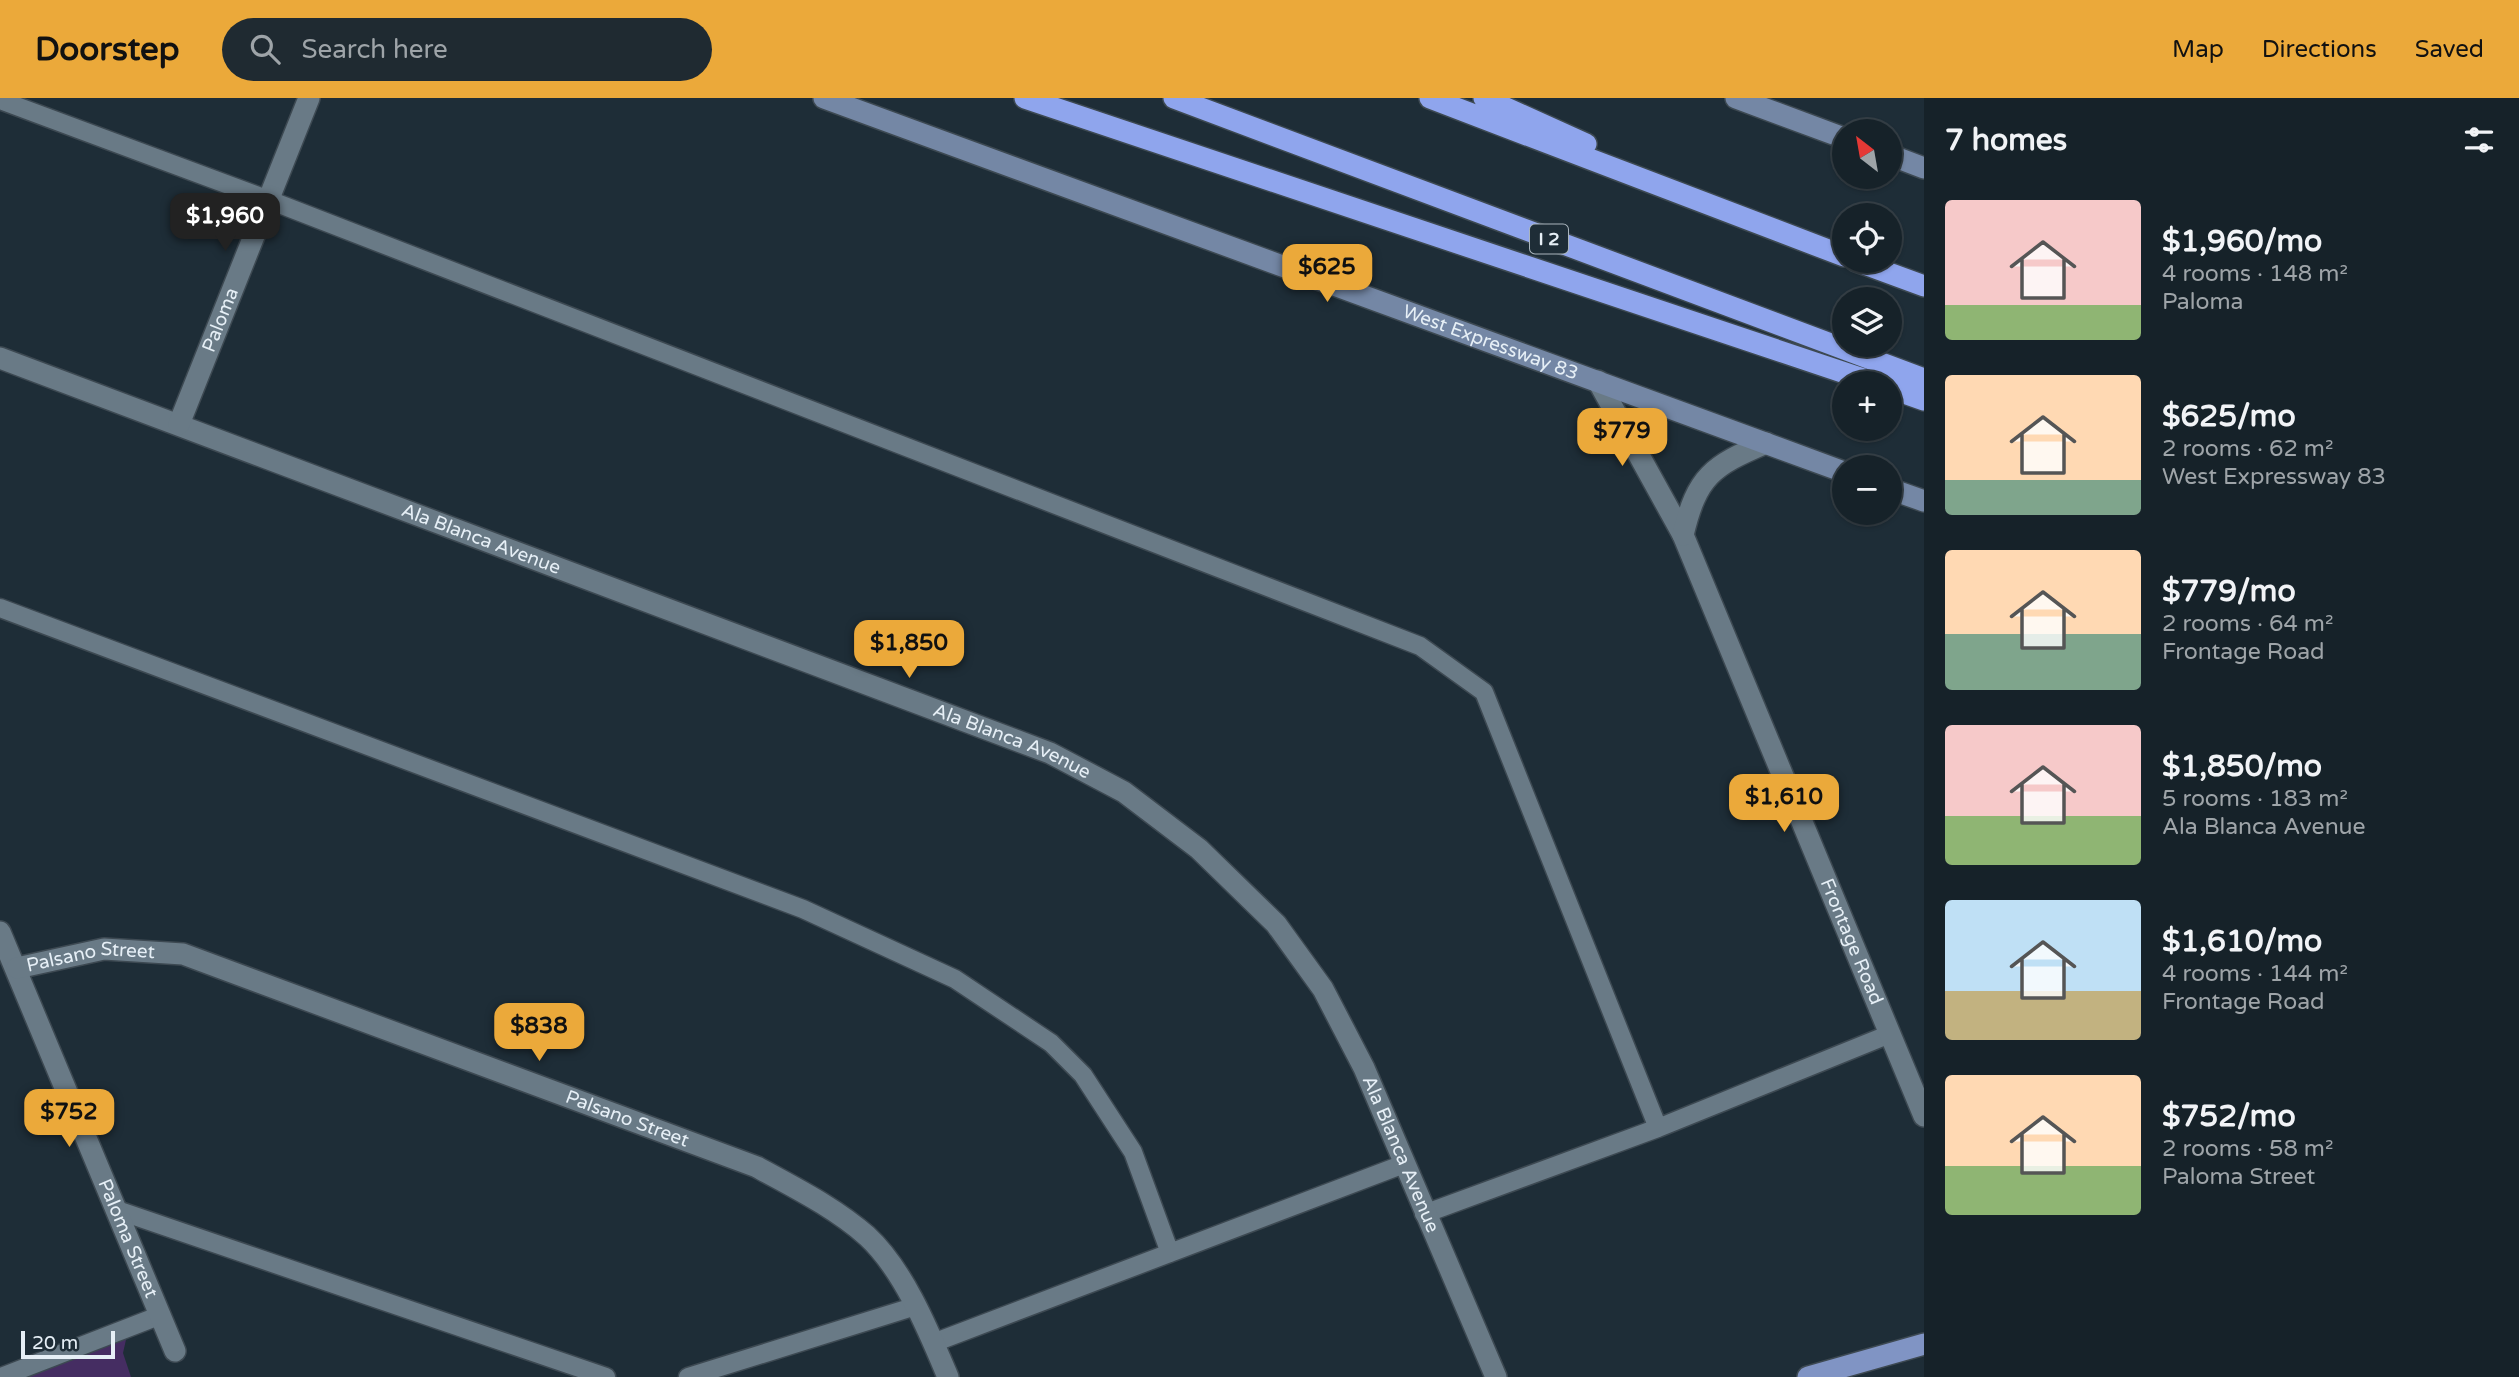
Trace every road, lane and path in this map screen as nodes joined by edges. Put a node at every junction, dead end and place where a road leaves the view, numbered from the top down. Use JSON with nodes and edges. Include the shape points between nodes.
{"nodes":[{"id":1,"x":309,"y":98,"type":"edge"},
{"id":2,"x":824,"y":98,"type":"edge"},
{"id":3,"x":1025,"y":98,"type":"edge"},
{"id":4,"x":1174,"y":98,"type":"edge"},
{"id":5,"x":1430,"y":98,"type":"edge"},
{"id":6,"x":1484,"y":98,"type":"edge"},
{"id":7,"x":1736,"y":98,"type":"edge"},
{"id":8,"x":0,"y":100,"type":"edge"},
{"id":9,"x":1832,"y":134,"type":"edge"},
{"id":10,"x":1902,"y":160,"type":"edge"},
{"id":11,"x":1924,"y":168,"type":"edge"},
{"id":12,"x":268,"y":200,"type":"junction"},
{"id":13,"x":1809,"y":243,"type":"junction"},
{"id":14,"x":1832,"y":252,"type":"edge"},
{"id":15,"x":1889,"y":273,"type":"edge"},
{"id":16,"x":1924,"y":286,"type":"edge"},
{"id":17,"x":0,"y":358,"type":"edge"},
{"id":18,"x":1838,"y":371,"type":"edge"},
{"id":19,"x":1924,"y":379,"type":"edge"},
{"id":20,"x":1598,"y":381,"type":"junction"},
{"id":21,"x":1902,"y":392,"type":"edge"},
{"id":22,"x":1924,"y":400,"type":"edge"},
{"id":23,"x":179,"y":425,"type":"junction"},
{"id":24,"x":1766,"y":443,"type":"junction"},
{"id":25,"x":1832,"y":468,"type":"edge"},
{"id":26,"x":1902,"y":493,"type":"edge"},
{"id":27,"x":1924,"y":501,"type":"edge"},
{"id":28,"x":1683,"y":535,"type":"junction"},
{"id":29,"x":0,"y":608,"type":"edge"},
{"id":30,"x":0,"y":932,"type":"edge"},
{"id":31,"x":17,"y":968,"type":"junction"},
{"id":32,"x":1890,"y":1034,"type":"junction"},
{"id":33,"x":1924,"y":1116,"type":"edge"},
{"id":34,"x":1658,"y":1128,"type":"junction"},
{"id":35,"x":1404,"y":1164,"type":"junction"},
{"id":36,"x":117,"y":1210,"type":"junction"},
{"id":37,"x":1424,"y":1214,"type":"junction"},
{"id":38,"x":1170,"y":1253,"type":"junction"},
{"id":39,"x":916,"y":1306,"type":"junction"},
{"id":40,"x":161,"y":1315,"type":"junction"},
{"id":41,"x":933,"y":1343,"type":"junction"},
{"id":42,"x":1924,"y":1344,"type":"edge"},
{"id":43,"x":175,"y":1351,"type":"dead end"},
{"id":44,"x":1,"y":1377,"type":"edge"},
{"id":45,"x":606,"y":1377,"type":"edge"},
{"id":46,"x":688,"y":1377,"type":"edge"},
{"id":47,"x":948,"y":1377,"type":"edge"},
{"id":48,"x":1496,"y":1377,"type":"edge"},
{"id":49,"x":1808,"y":1377,"type":"edge"}],
"edges":[{"from":1,"to":12,"type":"street","name":"Paloma"},
{"from":2,"to":20,"type":"main road","name":"West Expressway 83"},
{"from":3,"to":18,"type":"highway"},
{"from":4,"to":19,"type":"highway","number":"I 2"},
{"from":5,"to":13,"type":"highway"},
{"from":6,"to":13,"type":"highway"},
{"from":7,"to":9,"type":"main road"},
{"from":8,"to":12,"type":"lane"},
{"from":10,"to":11,"type":"main road"},
{"from":12,"to":23,"type":"street","name":"Paloma"},
{"from":12,"to":34,"type":"lane","via":[[1420,646],[1484,692]]},
{"from":13,"to":14,"type":"highway"},
{"from":15,"to":16,"type":"highway"},
{"from":17,"to":23,"type":"street","name":"Ala Blanca Avenue"},
{"from":20,"to":24,"type":"main road","name":"West Expressway 83"},
{"from":20,"to":28,"type":"street","name":"Frontage Road"},
{"from":21,"to":22,"type":"highway"},
{"from":23,"to":35,"type":"street","name":"Ala Blanca Avenue","via":[[1049,753],[1124,792],[1199,849],[1276,924],[1323,989],[1364,1068]]},
{"from":24,"to":25,"type":"main road","name":"West Expressway 83"},
{"from":24,"to":28,"type":"street","via":[[1733,457],[1709,476],[1691,501]]},
{"from":26,"to":27,"type":"main road"},
{"from":28,"to":32,"type":"street","name":"Frontage Road"},
{"from":29,"to":38,"type":"lane","via":[[803,909],[955,979],[1051,1042],[1083,1075],[1133,1152]]},
{"from":30,"to":31,"type":"street","name":"Paloma Street"},
{"from":31,"to":36,"type":"street","name":"Paloma Street"},
{"from":31,"to":39,"type":"street","name":"Palsano Street","via":[[104,949],[183,954],[757,1167],[827,1206],[869,1238]]},
{"from":32,"to":33,"type":"street","name":"Frontage Road"},
{"from":32,"to":34,"type":"lane"},
{"from":34,"to":37,"type":"lane"},
{"from":35,"to":37,"type":"street","name":"Ala Blanca Avenue"},
{"from":35,"to":38,"type":"lane"},
{"from":36,"to":40,"type":"street","name":"Paloma Street"},
{"from":36,"to":45,"type":"lane"},
{"from":37,"to":48,"type":"street","name":"Ala Blanca Avenue"},
{"from":38,"to":41,"type":"lane"},
{"from":39,"to":41,"type":"street","name":"Palsano Street"},
{"from":39,"to":46,"type":"lane"},
{"from":40,"to":43,"type":"street","name":"Paloma Street"},
{"from":40,"to":44,"type":"lane"},
{"from":41,"to":47,"type":"street","name":"Palsano Street"},
{"from":42,"to":49,"type":"main road"}]}
